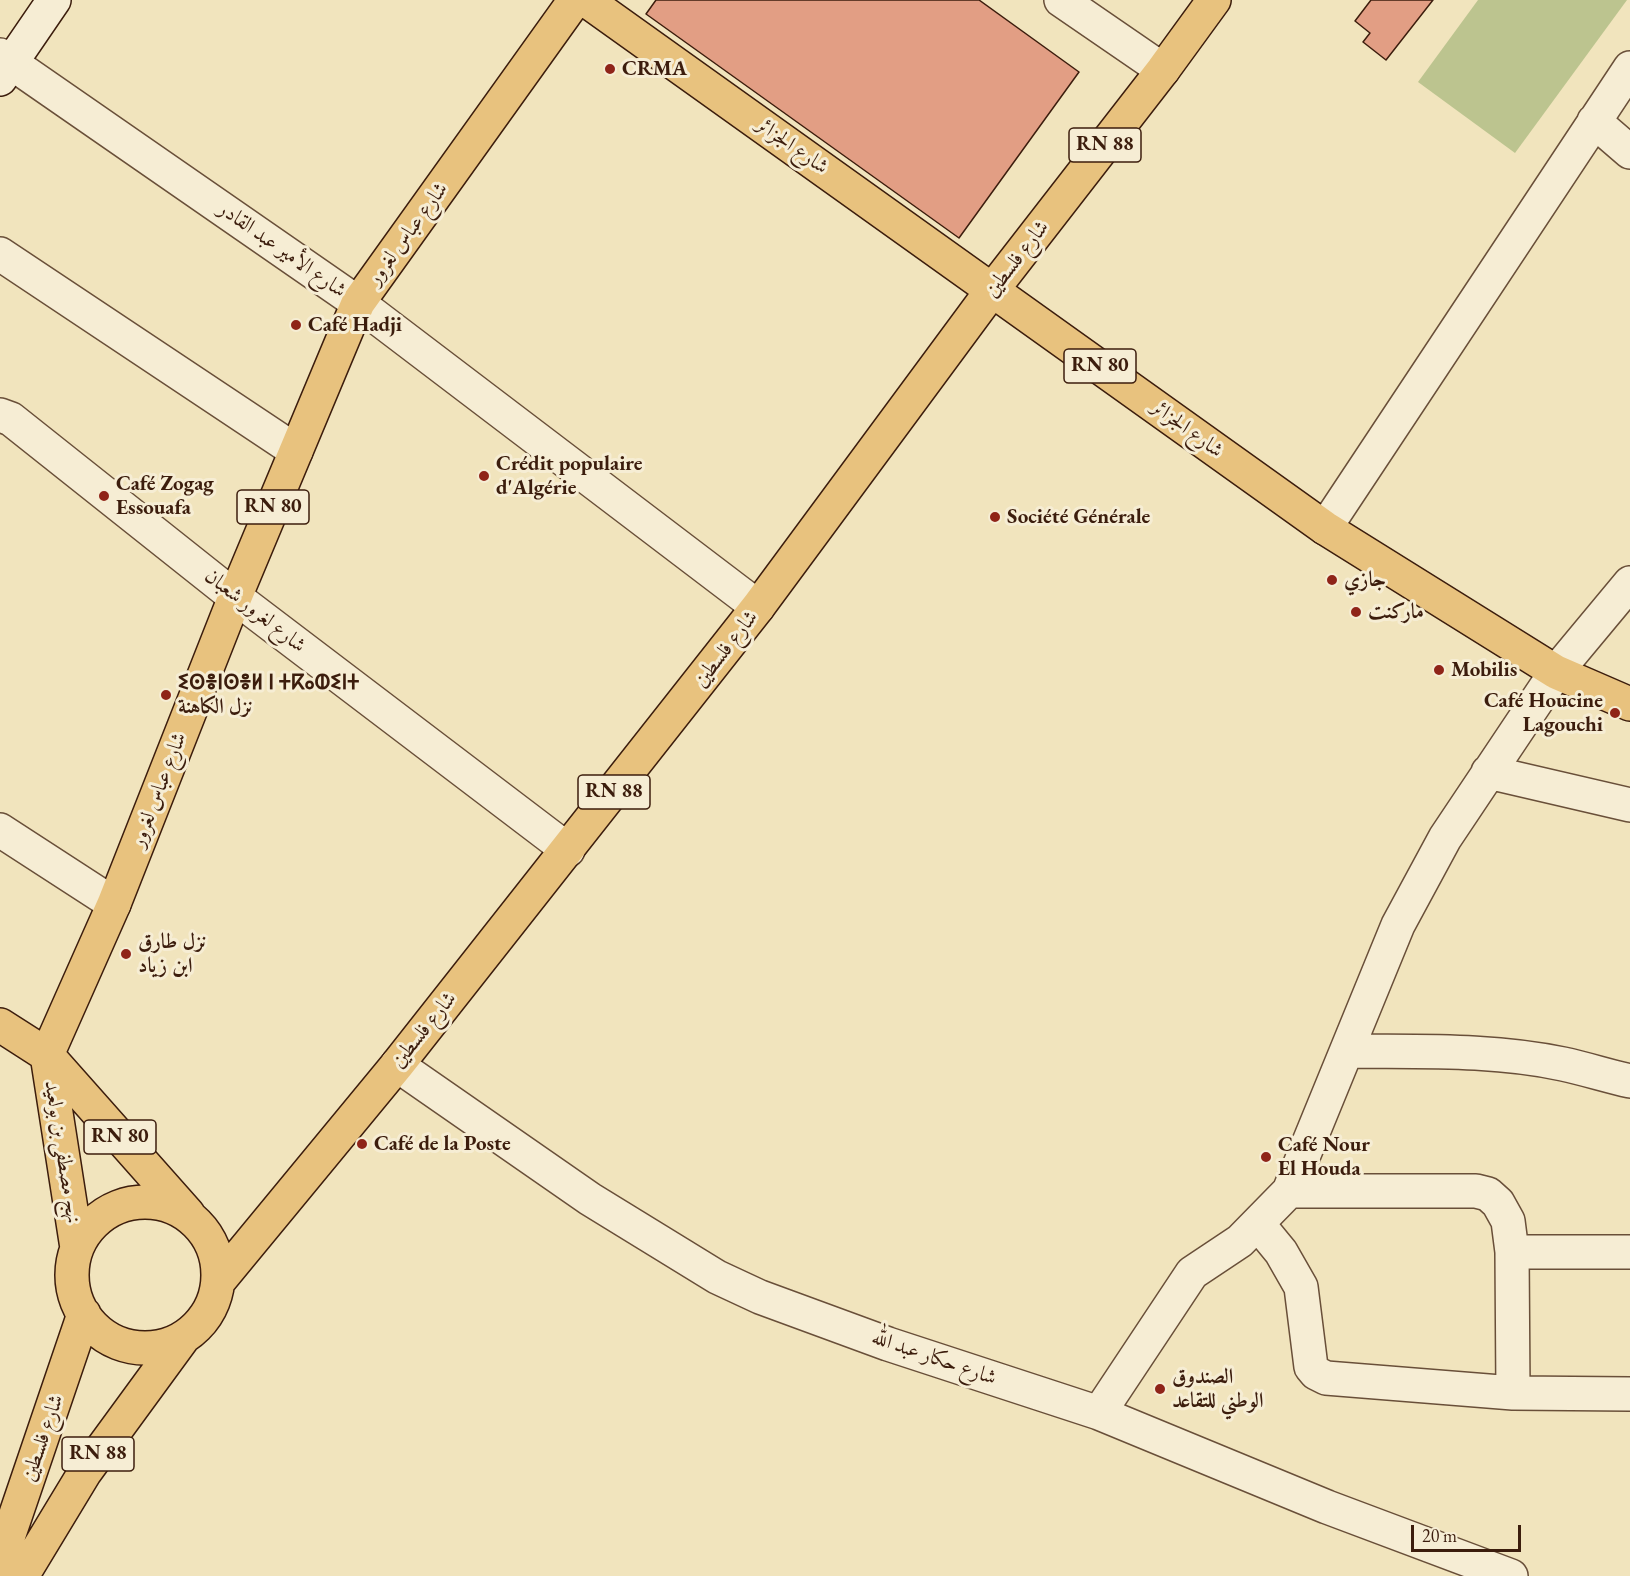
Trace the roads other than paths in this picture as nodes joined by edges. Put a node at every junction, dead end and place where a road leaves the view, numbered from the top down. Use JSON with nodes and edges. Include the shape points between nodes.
{"nodes":[{"id":1,"x":54,"y":0,"type":"edge"},
{"id":2,"x":575,"y":0,"type":"edge"},
{"id":3,"x":586,"y":0,"type":"edge"},
{"id":4,"x":1061,"y":0,"type":"edge"},
{"id":5,"x":1214,"y":0,"type":"edge"},
{"id":6,"x":4,"y":66,"type":"edge"},
{"id":7,"x":1630,"y":69,"type":"edge"},
{"id":8,"x":1163,"y":70,"type":"junction"},
{"id":9,"x":1594,"y":122,"type":"junction"},
{"id":10,"x":1630,"y":152,"type":"edge"},
{"id":11,"x":0,"y":254,"type":"edge"},
{"id":12,"x":993,"y":289,"type":"junction"},
{"id":13,"x":358,"y":303,"type":"junction"},
{"id":14,"x":4,"y":423,"type":"edge"},
{"id":15,"x":296,"y":451,"type":"junction"},
{"id":16,"x":1325,"y":528,"type":"junction"},
{"id":17,"x":1630,"y":584,"type":"edge"},
{"id":18,"x":235,"y":597,"type":"junction"},
{"id":19,"x":758,"y":608,"type":"junction"},
{"id":20,"x":1556,"y":672,"type":"junction"},
{"id":21,"x":1630,"y":704,"type":"edge"},
{"id":22,"x":1488,"y":772,"type":"junction"},
{"id":23,"x":1630,"y":805,"type":"edge"},
{"id":24,"x":0,"y":831,"type":"edge"},
{"id":25,"x":568,"y":850,"type":"junction"},
{"id":26,"x":114,"y":904,"type":"junction"},
{"id":27,"x":0,"y":1025,"type":"edge"},
{"id":28,"x":1348,"y":1051,"type":"junction"},
{"id":29,"x":47,"y":1055,"type":"junction"},
{"id":30,"x":397,"y":1065,"type":"junction"},
{"id":31,"x":1630,"y":1081,"type":"edge"},
{"id":32,"x":1289,"y":1191,"type":"junction"},
{"id":33,"x":193,"y":1220,"type":"junction"},
{"id":34,"x":1258,"y":1224,"type":"junction"},
{"id":35,"x":77,"y":1248,"type":"junction"},
{"id":36,"x":1630,"y":1251,"type":"edge"},
{"id":37,"x":1512,"y":1252,"type":"junction"},
{"id":38,"x":218,"y":1282,"type":"junction"},
{"id":39,"x":84,"y":1314,"type":"junction"},
{"id":40,"x":183,"y":1338,"type":"junction"},
{"id":41,"x":1513,"y":1393,"type":"junction"},
{"id":42,"x":1630,"y":1394,"type":"edge"},
{"id":43,"x":1099,"y":1413,"type":"junction"},
{"id":44,"x":0,"y":1562,"type":"edge"},
{"id":45,"x":22,"y":1576,"type":"edge"},
{"id":46,"x":1511,"y":1576,"type":"edge"}],
"edges":[{"from":1,"to":6,"type":"street"},
{"from":2,"to":13,"type":"main road","name":"شارع عباس لغرور","number":"RN 80"},
{"from":3,"to":12,"type":"main road","name":"شارع الجزائر","number":"RN 80"},
{"from":4,"to":8,"type":"street"},
{"from":5,"to":8,"type":"main road","name":"شارع فلسطين","number":"RN 88"},
{"from":6,"to":13,"type":"street","name":"شارع الأمير عبد القادر"},
{"from":7,"to":9,"type":"street"},
{"from":8,"to":12,"type":"main road","name":"شارع فلسطين","number":"RN 88"},
{"from":9,"to":10,"type":"street"},
{"from":9,"to":16,"type":"street"},
{"from":11,"to":15,"type":"street"},
{"from":12,"to":16,"type":"main road","name":"شارع الجزائر","number":"RN 80"},
{"from":12,"to":19,"type":"main road","name":"شارع فلسطين","number":"RN 88"},
{"from":13,"to":15,"type":"main road","name":"شارع عباس لغرور","number":"RN 80"},
{"from":13,"to":19,"type":"street","name":"شارع الأمير عبد القادر"},
{"from":14,"to":18,"type":"street","name":"شارع لغرور شعبان"},
{"from":15,"to":18,"type":"main road","name":"شارع عباس لغرور","number":"RN 80"},
{"from":16,"to":20,"type":"main road","name":"شارع الجزائر","number":"RN 80"},
{"from":17,"to":20,"type":"street"},
{"from":18,"to":25,"type":"street","name":"شارع لغرور شعبان"},
{"from":18,"to":26,"type":"main road","name":"شارع عباس لغرور","number":"RN 80"},
{"from":19,"to":25,"type":"main road","name":"شارع فلسطين","number":"RN 88"},
{"from":20,"to":21,"type":"main road","name":"شارع الجزائر","number":"RN 80"},
{"from":20,"to":22,"type":"street"},
{"from":22,"to":23,"type":"street"},
{"from":22,"to":28,"type":"street","via":[[1398,925]]},
{"from":24,"to":26,"type":"street"},
{"from":25,"to":30,"type":"main road","name":"شارع فلسطين","number":"RN 88"},
{"from":26,"to":29,"type":"main road","name":"شارع عباس لغرور","number":"RN 80"},
{"from":27,"to":29,"type":"main road","name":"نهج مصطفى بن بولعيد","number":"RN 80"},
{"from":28,"to":31,"type":"street","via":[[1524,1058]]},
{"from":28,"to":32,"type":"street"},
{"from":29,"to":33,"type":"main road","name":"نهج مصطفى بن بولعيد","number":"RN 80"},
{"from":29,"to":35,"type":"main road","name":"نهج مصطفى بن بولعيد","number":"RN 80"},
{"from":30,"to":38,"type":"main road","name":"شارع فلسطين","number":"RN 88"},
{"from":30,"to":43,"type":"street","name":"شارع حكار عبد الله","via":[[590,1199],[717,1277],[888,1344]]},
{"from":32,"to":34,"type":"street"},
{"from":32,"to":37,"type":"street","via":[[1488,1194],[1506,1214]]},
{"from":33,"to":35,"type":"main road","via":[[174,1207],[151,1202],[128,1204],[107,1213],[89,1228]]},
{"from":33,"to":38,"type":"main road","via":[[208,1238],[216,1259]]},
{"from":34,"to":41,"type":"street","via":[[1298,1281],[1311,1367],[1316,1373],[1326,1378]]},
{"from":34,"to":43,"type":"street","via":[[1192,1273]]},
{"from":35,"to":39,"type":"main road","via":[[72,1271],[74,1294]]},
{"from":36,"to":37,"type":"street"},
{"from":37,"to":41,"type":"street"},
{"from":38,"to":40,"type":"main road","via":[[213,1304],[201,1324]]},
{"from":39,"to":40,"type":"main road","via":[[99,1332],[118,1343],[162,1347]]},
{"from":39,"to":44,"type":"main road","name":"شارع فلسطين","number":"RN 88"},
{"from":40,"to":45,"type":"main road","number":"RN 88","via":[[85,1472]]},
{"from":41,"to":42,"type":"street"},
{"from":43,"to":46,"type":"street","name":"شارع حكار عبد الله","via":[[1327,1507]]}]}
